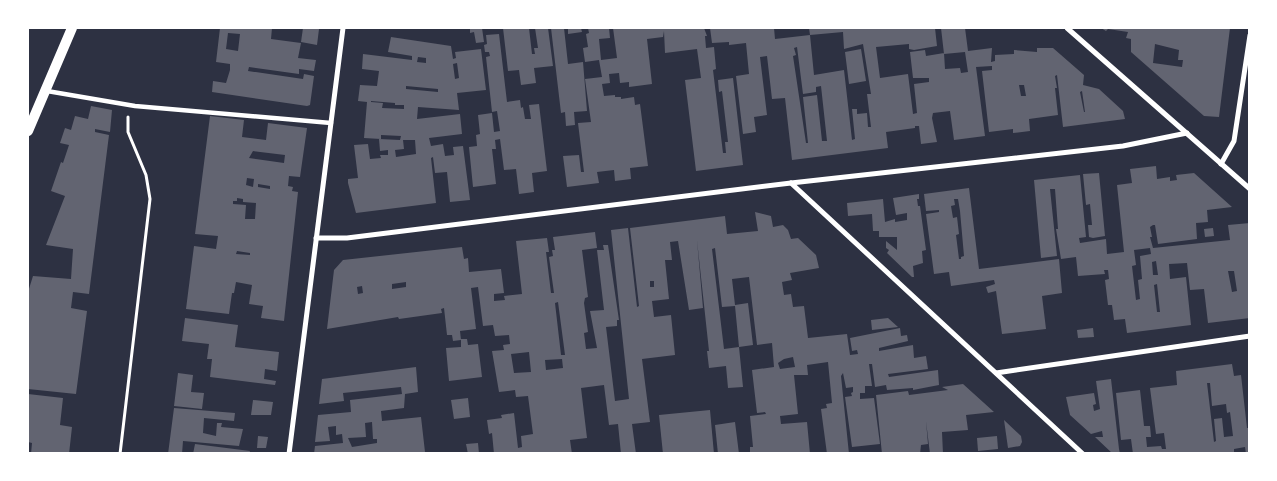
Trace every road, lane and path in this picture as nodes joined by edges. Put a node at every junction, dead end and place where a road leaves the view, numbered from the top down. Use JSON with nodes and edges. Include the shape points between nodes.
{"nodes":[{"id":1,"x":72,"y":28,"type":"edge"},
{"id":2,"x":343,"y":28,"type":"edge"},
{"id":3,"x":1067,"y":28,"type":"edge"},
{"id":4,"x":1250,"y":35,"type":"edge"},
{"id":5,"x":44,"y":90,"type":"junction"},
{"id":6,"x":135,"y":106,"type":"junction"},
{"id":7,"x":331,"y":123,"type":"junction"},
{"id":8,"x":28,"y":131,"type":"edge"},
{"id":9,"x":1186,"y":133,"type":"junction"},
{"id":10,"x":1221,"y":164,"type":"junction"},
{"id":11,"x":791,"y":183,"type":"junction"},
{"id":12,"x":1250,"y":190,"type":"edge"},
{"id":13,"x":316,"y":238,"type":"junction"},
{"id":14,"x":1250,"y":336,"type":"edge"},
{"id":15,"x":996,"y":373,"type":"junction"},
{"id":16,"x":120,"y":454,"type":"edge"},
{"id":17,"x":289,"y":454,"type":"edge"},
{"id":18,"x":1083,"y":454,"type":"edge"}],
"edges":[{"from":1,"to":5,"type":"main road"},
{"from":2,"to":7,"type":"street"},
{"from":3,"to":9,"type":"street"},
{"from":4,"to":10,"type":"street","via":[[1234,141]]},
{"from":5,"to":6,"type":"street"},
{"from":5,"to":8,"type":"main road"},
{"from":6,"to":7,"type":"street"},
{"from":6,"to":16,"type":"path","via":[[128,113],[128,132],[146,175],[150,199]]},
{"from":7,"to":13,"type":"street"},
{"from":9,"to":10,"type":"street"},
{"from":9,"to":11,"type":"street","via":[[1123,146]]},
{"from":10,"to":12,"type":"street"},
{"from":11,"to":13,"type":"street","via":[[356,236]]},
{"from":11,"to":15,"type":"street"},
{"from":13,"to":17,"type":"street"},
{"from":14,"to":15,"type":"street"},
{"from":15,"to":18,"type":"street"}]}
